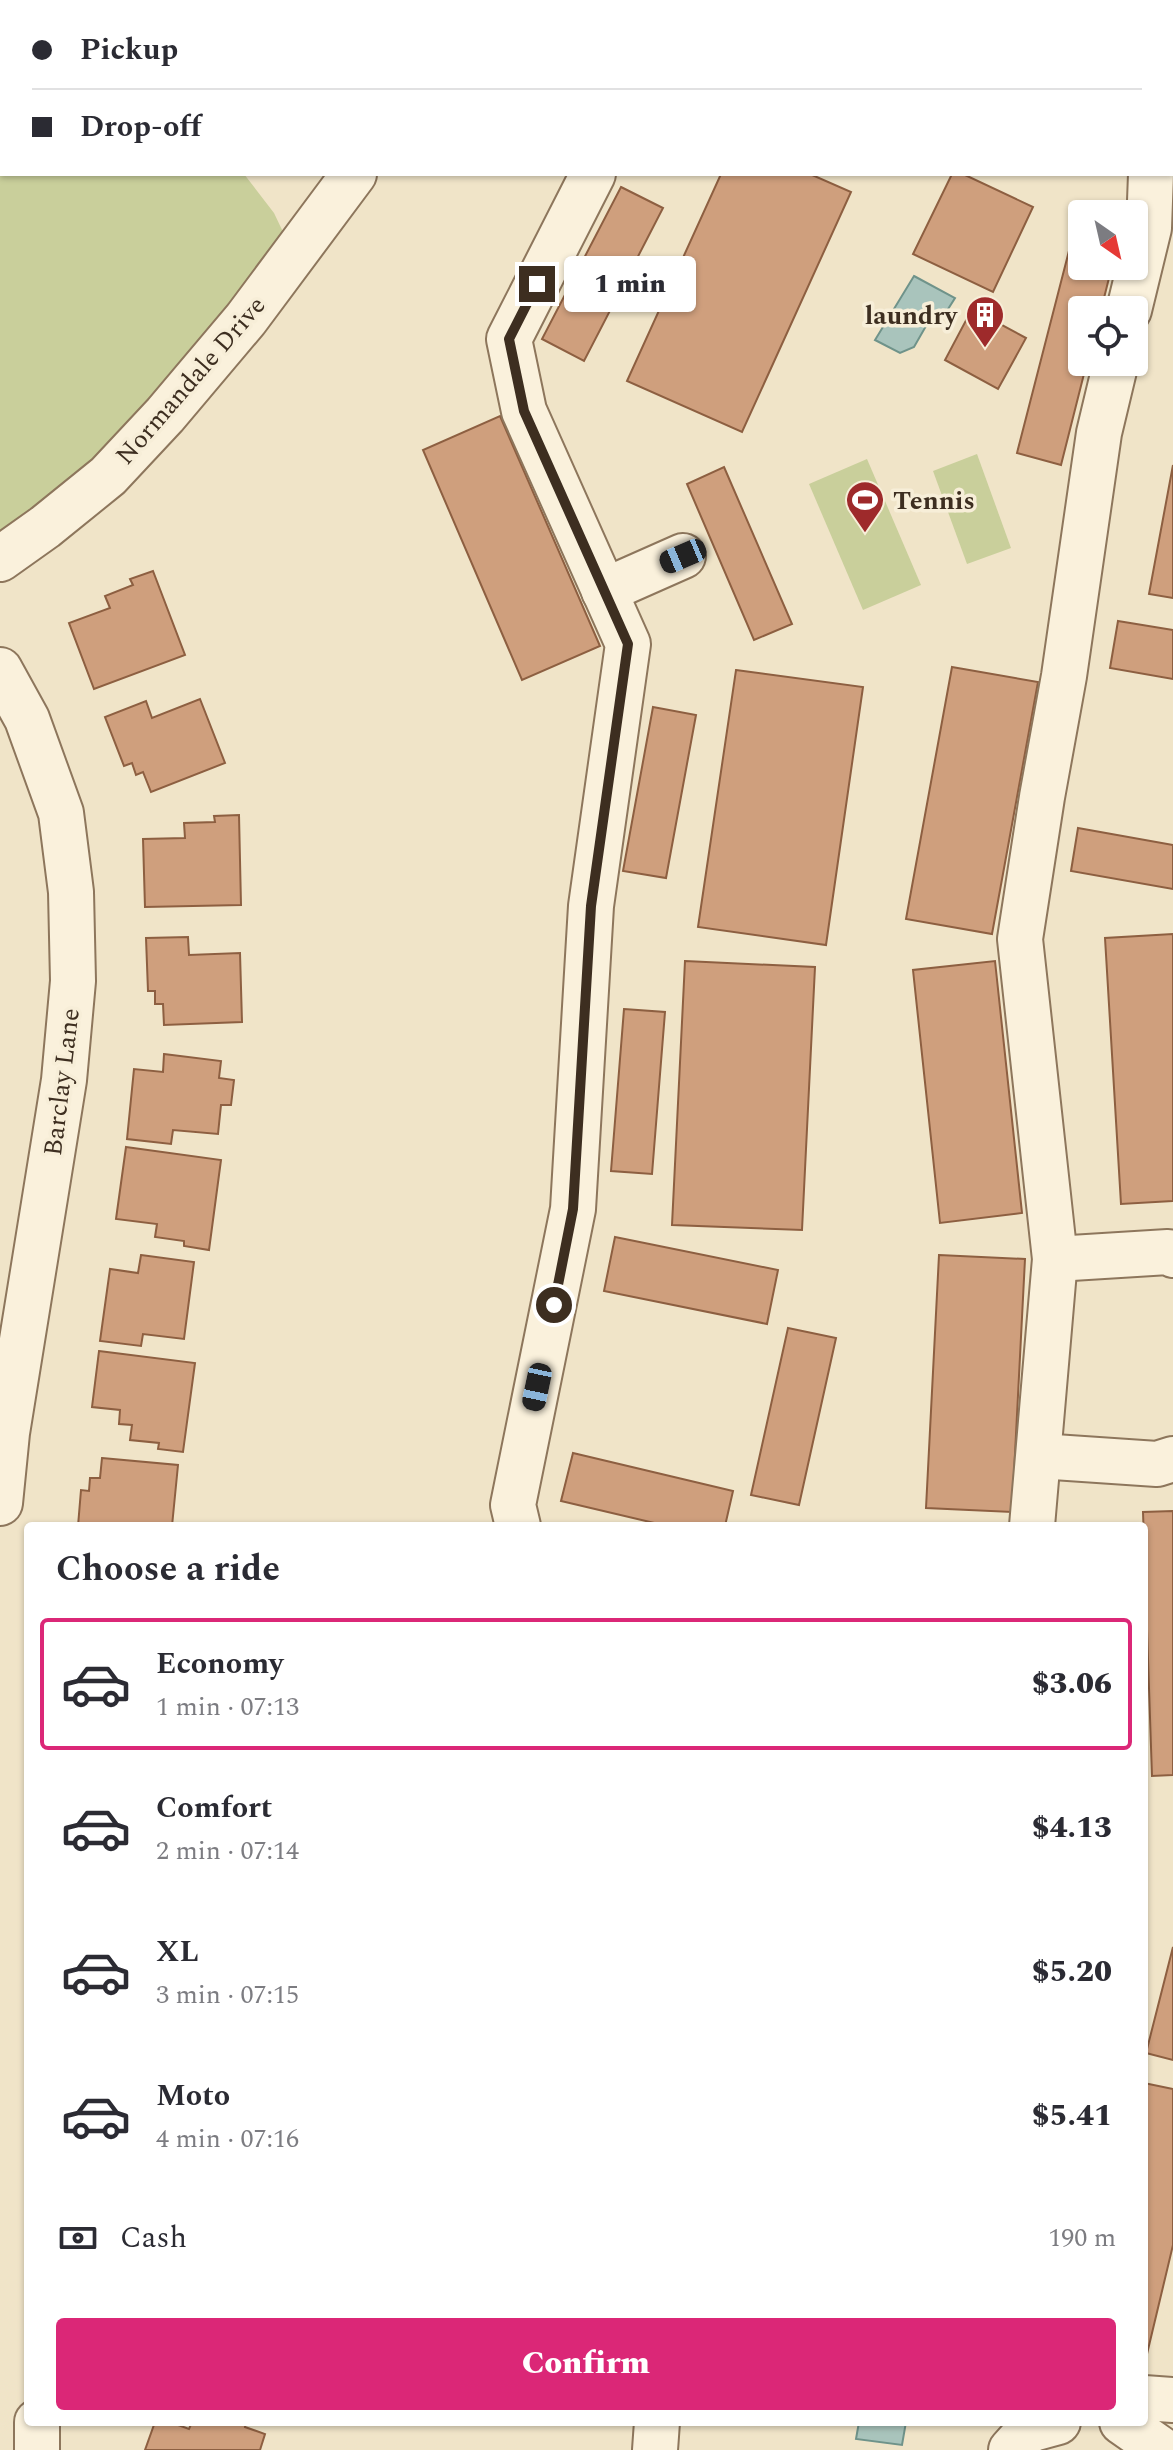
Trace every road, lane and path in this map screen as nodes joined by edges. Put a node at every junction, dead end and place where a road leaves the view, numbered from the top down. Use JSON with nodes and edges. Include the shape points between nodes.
{"nodes":[{"id":1,"x":353,"y":176,"type":"edge"},
{"id":2,"x":592,"y":176,"type":"edge"},
{"id":3,"x":1151,"y":176,"type":"edge"},
{"id":4,"x":1132,"y":296,"type":"edge"},
{"id":5,"x":1113,"y":376,"type":"edge"},
{"id":6,"x":683,"y":556,"type":"dead end"},
{"id":7,"x":0,"y":559,"type":"edge"},
{"id":8,"x":604,"y":591,"type":"junction"},
{"id":9,"x":0,"y":670,"type":"edge"},
{"id":10,"x":1173,"y":1255,"type":"edge"},
{"id":11,"x":1055,"y":1259,"type":"junction"},
{"id":12,"x":1039,"y":1456,"type":"junction"},
{"id":13,"x":1173,"y":1459,"type":"edge"},
{"id":14,"x":0,"y":1503,"type":"edge"},
{"id":15,"x":517,"y":1522,"type":"edge"},
{"id":16,"x":1032,"y":1522,"type":"edge"},
{"id":17,"x":1148,"y":2398,"type":"edge"},
{"id":18,"x":1173,"y":2400,"type":"edge"},
{"id":19,"x":37,"y":2426,"type":"edge"},
{"id":20,"x":657,"y":2426,"type":"edge"},
{"id":21,"x":1128,"y":2426,"type":"edge"},
{"id":22,"x":37,"y":2450,"type":"edge"},
{"id":23,"x":655,"y":2450,"type":"edge"},
{"id":24,"x":1162,"y":2450,"type":"edge"}],
"edges":[{"from":1,"to":7,"type":"street","name":"Normandale Drive","via":[[246,319],[165,415],[108,476]]},
{"from":2,"to":8,"type":"street","via":[[509,339],[524,411]]},
{"from":3,"to":4,"type":"street","via":[[1149,228]]},
{"from":5,"to":11,"type":"street","via":[[1099,433],[1020,939]]},
{"from":6,"to":8,"type":"street"},
{"from":8,"to":15,"type":"street","via":[[628,644],[591,906],[573,1209],[513,1505]]},
{"from":9,"to":14,"type":"street","name":"Barclay Lane","via":[[27,719],[61,813],[71,892],[73,981],[64,1080]]},
{"from":10,"to":11,"type":"street"},
{"from":11,"to":12,"type":"street"},
{"from":12,"to":13,"type":"street","via":[[1157,1464]]},
{"from":12,"to":16,"type":"street"},
{"from":17,"to":18,"type":"street"},
{"from":19,"to":22,"type":"street"},
{"from":20,"to":23,"type":"street"},
{"from":21,"to":24,"type":"street"}]}
